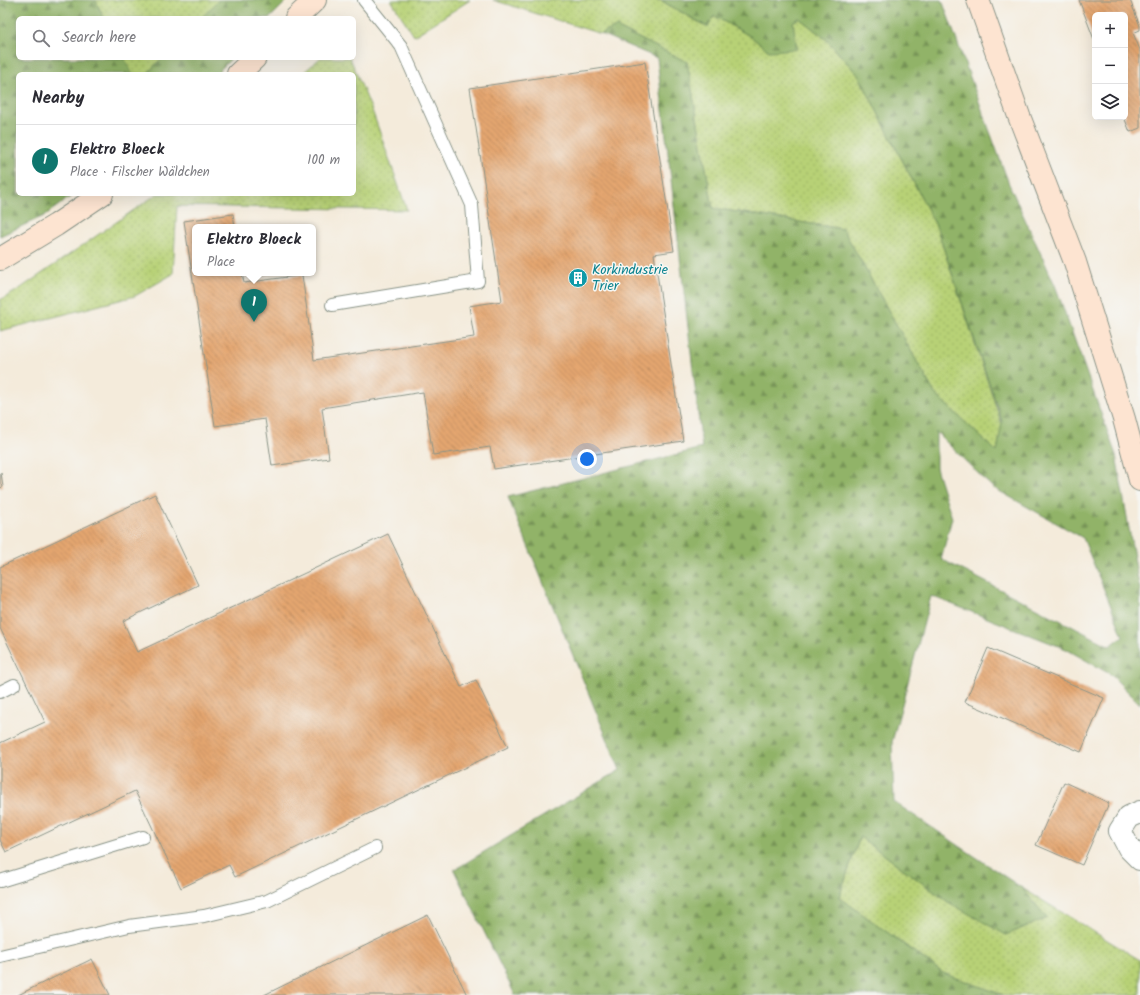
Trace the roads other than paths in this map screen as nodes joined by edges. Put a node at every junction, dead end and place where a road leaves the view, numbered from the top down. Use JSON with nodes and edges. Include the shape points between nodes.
{"nodes":[{"id":1,"x":315,"y":0,"type":"edge"},
{"id":2,"x":364,"y":0,"type":"edge"},
{"id":3,"x":978,"y":0,"type":"edge"},
{"id":4,"x":298,"y":16,"type":"edge"},
{"id":5,"x":253,"y":60,"type":"edge"},
{"id":6,"x":240,"y":72,"type":"edge"},
{"id":7,"x":99,"y":196,"type":"edge"},
{"id":8,"x":0,"y":259,"type":"edge"},
{"id":9,"x":332,"y":305,"type":"dead end"},
{"id":10,"x":1140,"y":480,"type":"edge"},
{"id":11,"x":14,"y":685,"type":"dead end"},
{"id":12,"x":0,"y":692,"type":"edge"},
{"id":13,"x":1140,"y":812,"type":"edge"},
{"id":14,"x":143,"y":836,"type":"dead end"},
{"id":15,"x":375,"y":848,"type":"dead end"},
{"id":16,"x":1140,"y":859,"type":"edge"},
{"id":17,"x":0,"y":881,"type":"edge"},
{"id":18,"x":0,"y":956,"type":"edge"}],
"edges":[{"from":1,"to":4,"type":"main road"},
{"from":2,"to":9,"type":"lane","via":[[400,46],[472,205],[478,282]]},
{"from":3,"to":10,"type":"main road","via":[[1075,262],[1124,419]]},
{"from":5,"to":6,"type":"main road"},
{"from":7,"to":8,"type":"main road"},
{"from":11,"to":12,"type":"lane"},
{"from":13,"to":16,"type":"street","via":[[1129,817],[1120,831],[1129,848]]},
{"from":14,"to":17,"type":"lane"},
{"from":15,"to":18,"type":"lane","via":[[267,901],[204,916],[129,926]]}]}
